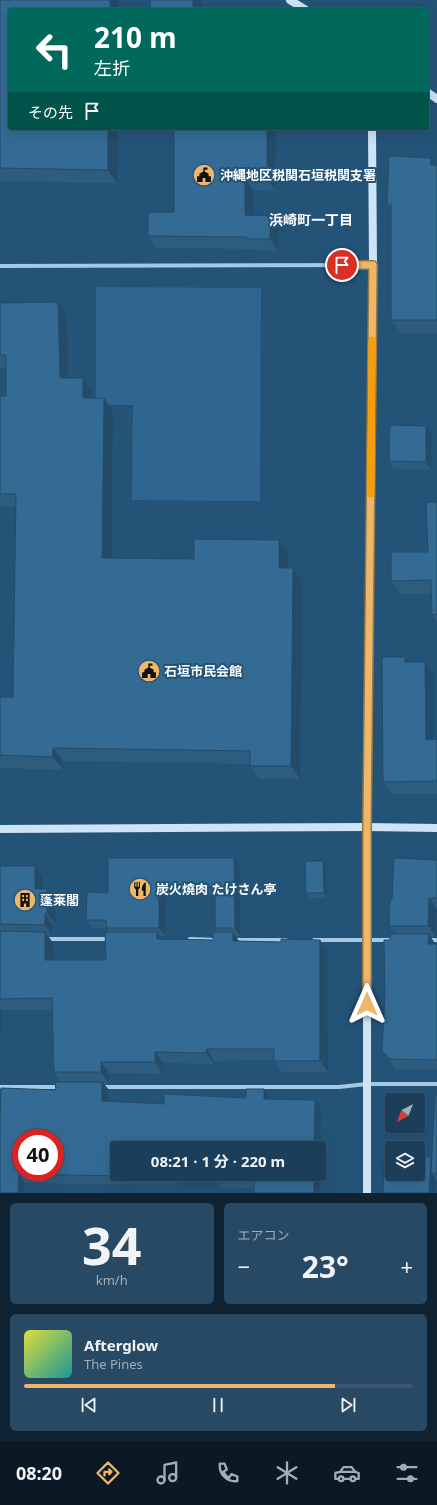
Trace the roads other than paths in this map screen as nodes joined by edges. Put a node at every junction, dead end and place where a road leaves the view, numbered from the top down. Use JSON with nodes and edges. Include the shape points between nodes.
{"nodes":[{"id":1,"x":290,"y":0,"type":"edge"},
{"id":2,"x":303,"y":8,"type":"edge"},
{"id":3,"x":372,"y":130,"type":"edge"},
{"id":4,"x":373,"y":265,"type":"junction"},
{"id":5,"x":0,"y":266,"type":"edge"},
{"id":6,"x":367,"y":826,"type":"junction"},
{"id":7,"x":0,"y":828,"type":"edge"},
{"id":8,"x":437,"y":828,"type":"edge"},
{"id":9,"x":39,"y":939,"type":"edge"},
{"id":10,"x":118,"y":939,"type":"edge"},
{"id":11,"x":181,"y":939,"type":"edge"},
{"id":12,"x":221,"y":940,"type":"edge"},
{"id":13,"x":229,"y":940,"type":"edge"},
{"id":14,"x":292,"y":940,"type":"edge"},
{"id":15,"x":308,"y":940,"type":"edge"},
{"id":16,"x":368,"y":940,"type":"junction"},
{"id":17,"x":399,"y":940,"type":"edge"},
{"id":18,"x":422,"y":940,"type":"edge"},
{"id":19,"x":437,"y":940,"type":"edge"},
{"id":20,"x":367,"y":1084,"type":"junction"},
{"id":21,"x":437,"y":1084,"type":"edge"},
{"id":22,"x":0,"y":1087,"type":"edge"},
{"id":23,"x":63,"y":1087,"type":"edge"},
{"id":24,"x":95,"y":1087,"type":"edge"},
{"id":25,"x":367,"y":1193,"type":"edge"}],
"edges":[{"from":1,"to":2,"type":"street"},
{"from":3,"to":4,"type":"street"},
{"from":4,"to":5,"type":"street"},
{"from":4,"to":6,"type":"street"},
{"from":6,"to":7,"type":"street"},
{"from":6,"to":8,"type":"street"},
{"from":6,"to":16,"type":"street"},
{"from":9,"to":10,"type":"street"},
{"from":11,"to":12,"type":"street"},
{"from":13,"to":14,"type":"street"},
{"from":15,"to":16,"type":"street"},
{"from":16,"to":17,"type":"street"},
{"from":16,"to":20,"type":"street"},
{"from":18,"to":19,"type":"street"},
{"from":20,"to":21,"type":"street"},
{"from":20,"to":24,"type":"street","via":[[339,1087]]},
{"from":20,"to":25,"type":"street"},
{"from":22,"to":23,"type":"street"}]}
